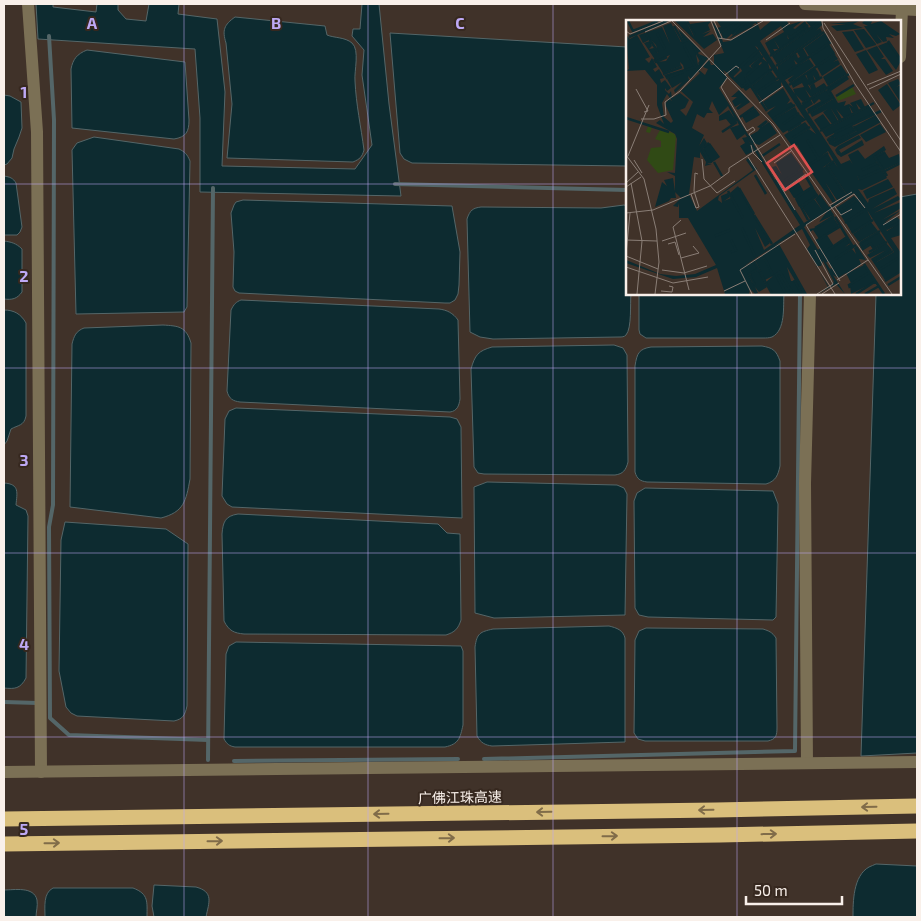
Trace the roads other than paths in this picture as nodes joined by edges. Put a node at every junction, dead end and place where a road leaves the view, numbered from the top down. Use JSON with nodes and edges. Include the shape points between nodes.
{"nodes":[{"id":1,"x":28,"y":4,"type":"edge"},
{"id":2,"x":805,"y":4,"type":"edge"},
{"id":3,"x":902,"y":9,"type":"junction"},
{"id":4,"x":917,"y":10,"type":"edge"},
{"id":5,"x":901,"y":33,"type":"edge"},
{"id":6,"x":810,"y":295,"type":"edge"},
{"id":7,"x":917,"y":762,"type":"edge"},
{"id":8,"x":807,"y":763,"type":"junction"},
{"id":9,"x":4,"y":772,"type":"edge"},
{"id":10,"x":41,"y":772,"type":"junction"},
{"id":11,"x":917,"y":806,"type":"edge"},
{"id":12,"x":4,"y":818,"type":"edge"},
{"id":13,"x":917,"y":831,"type":"edge"},
{"id":14,"x":4,"y":844,"type":"edge"}],
"edges":[{"from":1,"to":10,"type":"street","via":[[37,132]]},
{"from":2,"to":3,"type":"street"},
{"from":3,"to":4,"type":"street"},
{"from":3,"to":5,"type":"street"},
{"from":6,"to":8,"type":"street","via":[[805,483]]},
{"from":7,"to":8,"type":"street"},
{"from":8,"to":10,"type":"street"},
{"from":9,"to":10,"type":"street"},
{"from":11,"to":12,"type":"highway","name":"广佛江珠高速","one_way":true},
{"from":14,"to":13,"type":"highway","one_way":true}]}
